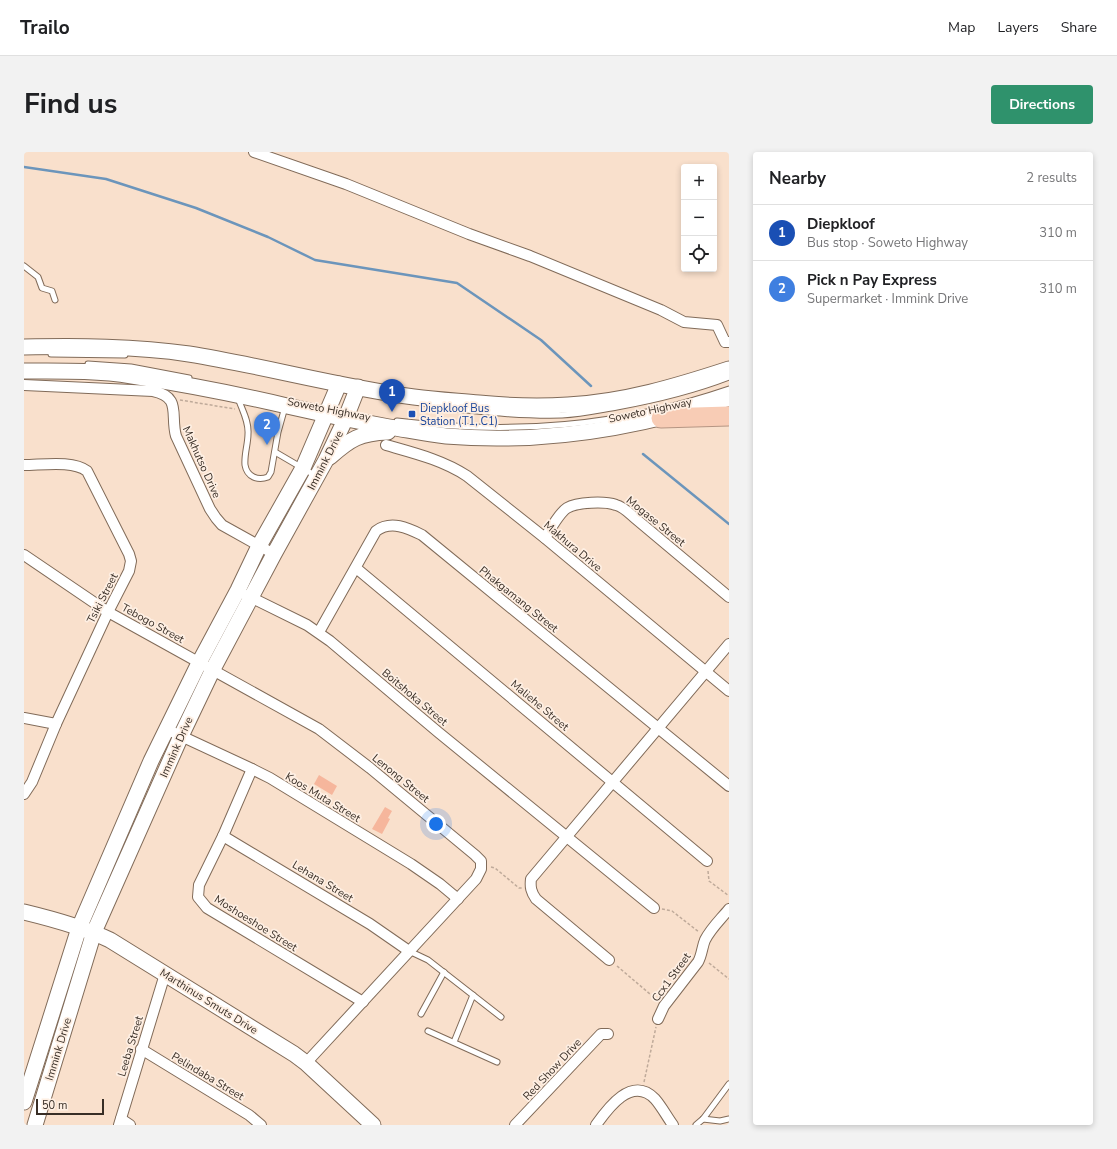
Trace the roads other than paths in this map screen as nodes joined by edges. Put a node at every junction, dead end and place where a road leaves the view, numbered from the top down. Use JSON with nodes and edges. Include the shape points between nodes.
{"nodes":[{"id":1,"x":254,"y":152,"type":"edge"},
{"id":2,"x":24,"y":266,"type":"edge"},
{"id":3,"x":55,"y":300,"type":"dead end"},
{"id":4,"x":729,"y":342,"type":"edge"},
{"id":5,"x":24,"y":347,"type":"edge"},
{"id":6,"x":42,"y":354,"type":"dead end"},
{"id":7,"x":133,"y":356,"type":"dead end"},
{"id":8,"x":193,"y":361,"type":"dead end"},
{"id":9,"x":207,"y":363,"type":"dead end"},
{"id":10,"x":79,"y":365,"type":"dead end"},
{"id":11,"x":729,"y":369,"type":"edge"},
{"id":12,"x":24,"y":371,"type":"edge"},
{"id":13,"x":729,"y":377,"type":"edge"},
{"id":14,"x":194,"y":379,"type":"dead end"},
{"id":15,"x":24,"y":384,"type":"edge"},
{"id":16,"x":224,"y":386,"type":"dead end"},
{"id":17,"x":729,"y":389,"type":"edge"},
{"id":18,"x":347,"y":391,"type":"junction"},
{"id":19,"x":236,"y":395,"type":"junction"},
{"id":20,"x":729,"y":398,"type":"edge"},
{"id":21,"x":286,"y":406,"type":"junction"},
{"id":22,"x":440,"y":407,"type":"dead end"},
{"id":23,"x":342,"y":413,"type":"junction"},
{"id":24,"x":729,"y":416,"type":"edge"},
{"id":25,"x":371,"y":418,"type":"dead end"},
{"id":26,"x":660,"y":418,"type":"junction"},
{"id":27,"x":392,"y":420,"type":"dead end"},
{"id":28,"x":419,"y":432,"type":"junction"},
{"id":29,"x":386,"y":445,"type":"dead end"},
{"id":30,"x":275,"y":452,"type":"junction"},
{"id":31,"x":326,"y":460,"type":"junction"},
{"id":32,"x":24,"y":465,"type":"edge"},
{"id":33,"x":302,"y":468,"type":"junction"},
{"id":34,"x":317,"y":477,"type":"junction"},
{"id":35,"x":545,"y":538,"type":"junction"},
{"id":36,"x":259,"y":546,"type":"junction"},
{"id":37,"x":274,"y":554,"type":"junction"},
{"id":38,"x":24,"y":555,"type":"edge"},
{"id":39,"x":356,"y":568,"type":"junction"},
{"id":40,"x":244,"y":594,"type":"junction"},
{"id":41,"x":729,"y":597,"type":"edge"},
{"id":42,"x":108,"y":612,"type":"junction"},
{"id":43,"x":319,"y":632,"type":"junction"},
{"id":44,"x":729,"y":644,"type":"edge"},
{"id":45,"x":199,"y":662,"type":"junction"},
{"id":46,"x":213,"y":669,"type":"junction"},
{"id":47,"x":706,"y":672,"type":"junction"},
{"id":48,"x":729,"y":691,"type":"edge"},
{"id":49,"x":24,"y":718,"type":"edge"},
{"id":50,"x":56,"y":724,"type":"junction"},
{"id":51,"x":659,"y":728,"type":"junction"},
{"id":52,"x":166,"y":729,"type":"junction"},
{"id":53,"x":181,"y":736,"type":"junction"},
{"id":54,"x":252,"y":769,"type":"junction"},
{"id":55,"x":614,"y":782,"type":"junction"},
{"id":56,"x":729,"y":786,"type":"edge"},
{"id":57,"x":24,"y":794,"type":"edge"},
{"id":58,"x":223,"y":836,"type":"junction"},
{"id":59,"x":567,"y":837,"type":"junction"},
{"id":60,"x":707,"y":861,"type":"road end"},
{"id":61,"x":458,"y":899,"type":"junction"},
{"id":62,"x":654,"y":908,"type":"road end"},
{"id":63,"x":729,"y":909,"type":"edge"},
{"id":64,"x":24,"y":912,"type":"edge"},
{"id":65,"x":80,"y":928,"type":"junction"},
{"id":66,"x":94,"y":932,"type":"junction"},
{"id":67,"x":409,"y":951,"type":"junction"},
{"id":68,"x":609,"y":960,"type":"road end"},
{"id":69,"x":444,"y":972,"type":"junction"},
{"id":70,"x":165,"y":974,"type":"junction"},
{"id":71,"x":473,"y":995,"type":"junction"},
{"id":72,"x":363,"y":1002,"type":"junction"},
{"id":73,"x":421,"y":1014,"type":"dead end"},
{"id":74,"x":501,"y":1016,"type":"dead end"},
{"id":75,"x":658,"y":1019,"type":"road end"},
{"id":76,"x":428,"y":1031,"type":"dead end"},
{"id":77,"x":608,"y":1034,"type":"dead end"},
{"id":78,"x":454,"y":1042,"type":"junction"},
{"id":79,"x":141,"y":1049,"type":"junction"},
{"id":80,"x":497,"y":1062,"type":"dead end"},
{"id":81,"x":306,"y":1063,"type":"junction"},
{"id":82,"x":729,"y":1084,"type":"edge"},
{"id":83,"x":24,"y":1102,"type":"edge"},
{"id":84,"x":703,"y":1119,"type":"junction"},
{"id":85,"x":729,"y":1120,"type":"edge"},
{"id":86,"x":120,"y":1122,"type":"edge"},
{"id":87,"x":35,"y":1125,"type":"edge"},
{"id":88,"x":130,"y":1125,"type":"edge"},
{"id":89,"x":261,"y":1125,"type":"edge"},
{"id":90,"x":373,"y":1125,"type":"edge"},
{"id":91,"x":515,"y":1125,"type":"edge"},
{"id":92,"x":596,"y":1125,"type":"edge"},
{"id":93,"x":673,"y":1125,"type":"edge"},
{"id":94,"x":696,"y":1125,"type":"edge"}],
"edges":[{"from":1,"to":4,"type":"street","via":[[346,184],[530,256],[684,322],[717,325],[725,342]]},
{"from":2,"to":3,"type":"lane","via":[[38,277],[42,288],[52,291]]},
{"from":5,"to":18,"type":"main road","name":"Soweto Highway","via":[[91,347],[188,354]]},
{"from":6,"to":7,"type":"lane"},
{"from":8,"to":9,"type":"lane"},
{"from":10,"to":14,"type":"lane","via":[[131,367]]},
{"from":11,"to":18,"type":"main road","name":"Soweto Highway","via":[[615,400],[567,406],[457,401]]},
{"from":12,"to":19,"type":"main road","name":"Soweto Highway","via":[[130,375]]},
{"from":13,"to":22,"type":"lane","name":"Soweto Highway","via":[[670,396],[564,415],[509,414]]},
{"from":15,"to":36,"type":"street","name":"Makhutso Drive","via":[[163,393],[174,407],[173,426],[176,436],[210,509],[222,525]]},
{"from":16,"to":23,"type":"lane","name":"Soweto Highway"},
{"from":17,"to":27,"type":"lane","name":"Soweto Highway","via":[[657,410],[575,424],[471,428]]},
{"from":18,"to":23,"type":"main road","name":"Immink Drive"},
{"from":19,"to":21,"type":"main road","name":"Soweto Highway"},
{"from":19,"to":30,"type":"lane","via":[[247,422],[245,464],[252,477],[268,477]]},
{"from":20,"to":26,"type":"main road","name":"Soweto Highway"},
{"from":21,"to":23,"type":"main road","name":"Soweto Highway"},
{"from":21,"to":30,"type":"lane"},
{"from":23,"to":25,"type":"lane","name":"Soweto Highway"},
{"from":23,"to":28,"type":"main road","name":"Soweto Highway"},
{"from":23,"to":31,"type":"main road","name":"Immink Drive"},
{"from":23,"to":33,"type":"main road","name":"Immink Drive"},
{"from":24,"to":26,"type":"highway"},
{"from":26,"to":28,"type":"main road","name":"Soweto Highway","via":[[585,432],[532,436],[446,436]]},
{"from":28,"to":31,"type":"main road","via":[[379,432],[360,436],[352,439]]},
{"from":29,"to":35,"type":"street","name":"Makhura Drive","via":[[458,470]]},
{"from":30,"to":33,"type":"lane"},
{"from":31,"to":34,"type":"main road","name":"Immink Drive"},
{"from":32,"to":42,"type":"street","name":"Tsiki Street","via":[[75,465],[82,467],[90,475],[131,560],[129,572]]},
{"from":33,"to":34,"type":"lane"},
{"from":33,"to":36,"type":"main road","name":"Immink Drive"},
{"from":34,"to":37,"type":"main road","name":"Immink Drive"},
{"from":35,"to":41,"type":"street","name":"Mogase Street","via":[[567,508],[585,503],[615,504]]},
{"from":35,"to":47,"type":"street","name":"Makhura Drive"},
{"from":36,"to":37,"type":"street","name":"Makhutso Drive"},
{"from":36,"to":40,"type":"main road","name":"Immink Drive"},
{"from":37,"to":40,"type":"main road","name":"Immink Drive"},
{"from":38,"to":42,"type":"street","name":"Tebogo Street"},
{"from":39,"to":43,"type":"street","name":"Phakgamang Street"},
{"from":39,"to":51,"type":"street","name":"Phakgamang Street","via":[[370,540],[381,527],[392,525],[422,535]]},
{"from":39,"to":55,"type":"street","name":"Maliehe Street"},
{"from":40,"to":43,"type":"street","name":"Boitshoka Street"},
{"from":40,"to":45,"type":"main road","name":"Immink Drive"},
{"from":40,"to":46,"type":"main road","name":"Immink Drive"},
{"from":42,"to":45,"type":"street","name":"Tebogo Street"},
{"from":42,"to":50,"type":"street","name":"Tsiki Street"},
{"from":43,"to":59,"type":"street","name":"Boitshoka Street"},
{"from":44,"to":47,"type":"street"},
{"from":45,"to":46,"type":"street","name":"Tebogo Street"},
{"from":45,"to":52,"type":"main road","name":"Immink Drive"},
{"from":46,"to":53,"type":"main road","name":"Immink Drive"},
{"from":46,"to":61,"type":"street","name":"Lenong Street","via":[[334,739],[475,855],[481,861],[479,875]]},
{"from":47,"to":48,"type":"street","name":"Makhura Drive"},
{"from":47,"to":51,"type":"street"},
{"from":49,"to":50,"type":"street"},
{"from":50,"to":57,"type":"street","name":"Tsiki Street","via":[[32,782]]},
{"from":51,"to":55,"type":"street"},
{"from":51,"to":56,"type":"street","name":"Phakgamang Street"},
{"from":52,"to":53,"type":"street","name":"Koos Muta Street"},
{"from":52,"to":65,"type":"main road","name":"Immink Drive"},
{"from":53,"to":54,"type":"street","name":"Koos Muta Street"},
{"from":53,"to":66,"type":"main road","name":"Immink Drive"},
{"from":54,"to":58,"type":"street","name":"Moshoeshoe Street"},
{"from":54,"to":61,"type":"street","name":"Koos Muta Street","via":[[411,864]]},
{"from":55,"to":59,"type":"street"},
{"from":55,"to":60,"type":"street","name":"Maliehe Street"},
{"from":58,"to":67,"type":"street","name":"Lehana Street","via":[[370,924]]},
{"from":58,"to":72,"type":"street","name":"Moshoeshoe Street","via":[[199,885],[198,897],[201,902]]},
{"from":59,"to":62,"type":"street","name":"Boitshoka Street"},
{"from":59,"to":68,"type":"street","via":[[534,874],[530,888],[536,899]]},
{"from":61,"to":67,"type":"street"},
{"from":63,"to":75,"type":"street","name":"Ccx1 Street","via":[[706,937],[701,957],[664,1006]]},
{"from":64,"to":65,"type":"main road","name":"Marthinus Smuts Drive"},
{"from":65,"to":66,"type":"main road","name":"Marthinus Smuts Drive"},
{"from":65,"to":83,"type":"main road","name":"Immink Drive"},
{"from":66,"to":70,"type":"main road","name":"Marthinus Smuts Drive"},
{"from":66,"to":87,"type":"main road","name":"Immink Drive"},
{"from":67,"to":69,"type":"lane","via":[[428,960]]},
{"from":67,"to":72,"type":"street"},
{"from":69,"to":71,"type":"lane"},
{"from":69,"to":73,"type":"lane"},
{"from":70,"to":79,"type":"street","name":"Leeba Street"},
{"from":70,"to":81,"type":"main road","name":"Marthinus Smuts Drive"},
{"from":71,"to":74,"type":"lane"},
{"from":71,"to":78,"type":"lane"},
{"from":72,"to":81,"type":"street"},
{"from":76,"to":78,"type":"lane"},
{"from":77,"to":91,"type":"street","name":"Red Show Drive","via":[[601,1034]]},
{"from":78,"to":80,"type":"lane"},
{"from":79,"to":86,"type":"street","name":"Leeba Street"},
{"from":79,"to":89,"type":"street","name":"Pelindaba Street","via":[[249,1114]]},
{"from":81,"to":90,"type":"main road","name":"Marthinus Smuts Drive"},
{"from":82,"to":84,"type":"lane"},
{"from":84,"to":85,"type":"lane"},
{"from":84,"to":94,"type":"lane"},
{"from":86,"to":88,"type":"street"},
{"from":92,"to":93,"type":"street","via":[[607,1109],[632,1092],[642,1092],[655,1099]]}]}
